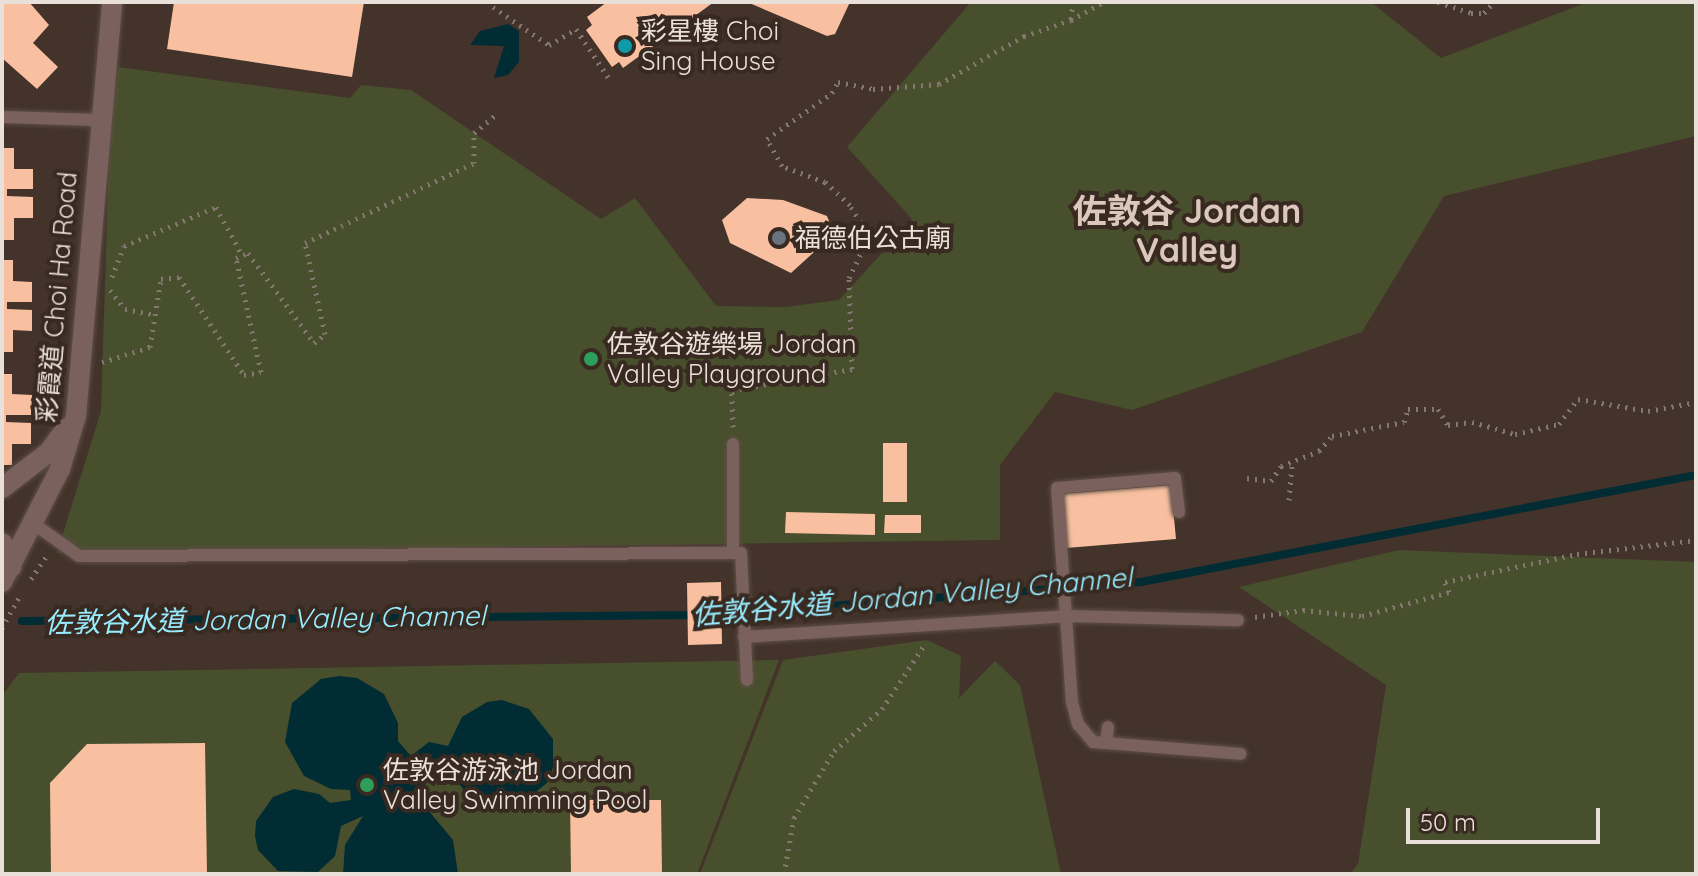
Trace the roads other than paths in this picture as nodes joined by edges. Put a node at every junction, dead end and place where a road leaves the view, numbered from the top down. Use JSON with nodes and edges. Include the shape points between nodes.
{"nodes":[{"id":1,"x":112,"y":2,"type":"edge"},
{"id":2,"x":2,"y":117,"type":"edge"},
{"id":3,"x":98,"y":120,"type":"junction"},
{"id":4,"x":76,"y":416,"type":"junction"},
{"id":5,"x":733,"y":444,"type":"road end"},
{"id":6,"x":2,"y":488,"type":"edge"},
{"id":7,"x":1179,"y":512,"type":"dead end"},
{"id":8,"x":34,"y":524,"type":"junction"},
{"id":9,"x":2,"y":543,"type":"edge"},
{"id":10,"x":737,"y":553,"type":"junction"},
{"id":11,"x":6,"y":574,"type":"edge"},
{"id":12,"x":1069,"y":616,"type":"junction"},
{"id":13,"x":1238,"y":620,"type":"road end"},
{"id":14,"x":744,"y":637,"type":"junction"},
{"id":15,"x":747,"y":680,"type":"dead end"},
{"id":16,"x":1108,"y":727,"type":"dead end"},
{"id":17,"x":1106,"y":743,"type":"junction"},
{"id":18,"x":1241,"y":754,"type":"dead end"}],
"edges":[{"from":1,"to":3,"type":"street","name":"彩霞道 Choi Ha Road"},
{"from":2,"to":3,"type":"lane"},
{"from":3,"to":4,"type":"street","name":"彩霞道 Choi Ha Road"},
{"from":4,"to":6,"type":"street","via":[[49,452]]},
{"from":4,"to":8,"type":"street","name":"彩霞道 Choi Ha Road","via":[[60,469]]},
{"from":5,"to":10,"type":"lane"},
{"from":7,"to":12,"type":"lane","via":[[1175,478],[1057,488]]},
{"from":8,"to":10,"type":"lane","via":[[79,556]]},
{"from":8,"to":11,"type":"street","name":"彩霞道 Choi Ha Road"},
{"from":9,"to":11,"type":"street"},
{"from":10,"to":14,"type":"lane"},
{"from":12,"to":13,"type":"lane"},
{"from":12,"to":14,"type":"lane"},
{"from":12,"to":17,"type":"lane","via":[[1072,702],[1078,724],[1093,742]]},
{"from":14,"to":15,"type":"lane"},
{"from":16,"to":17,"type":"lane"},
{"from":17,"to":18,"type":"lane"}]}
